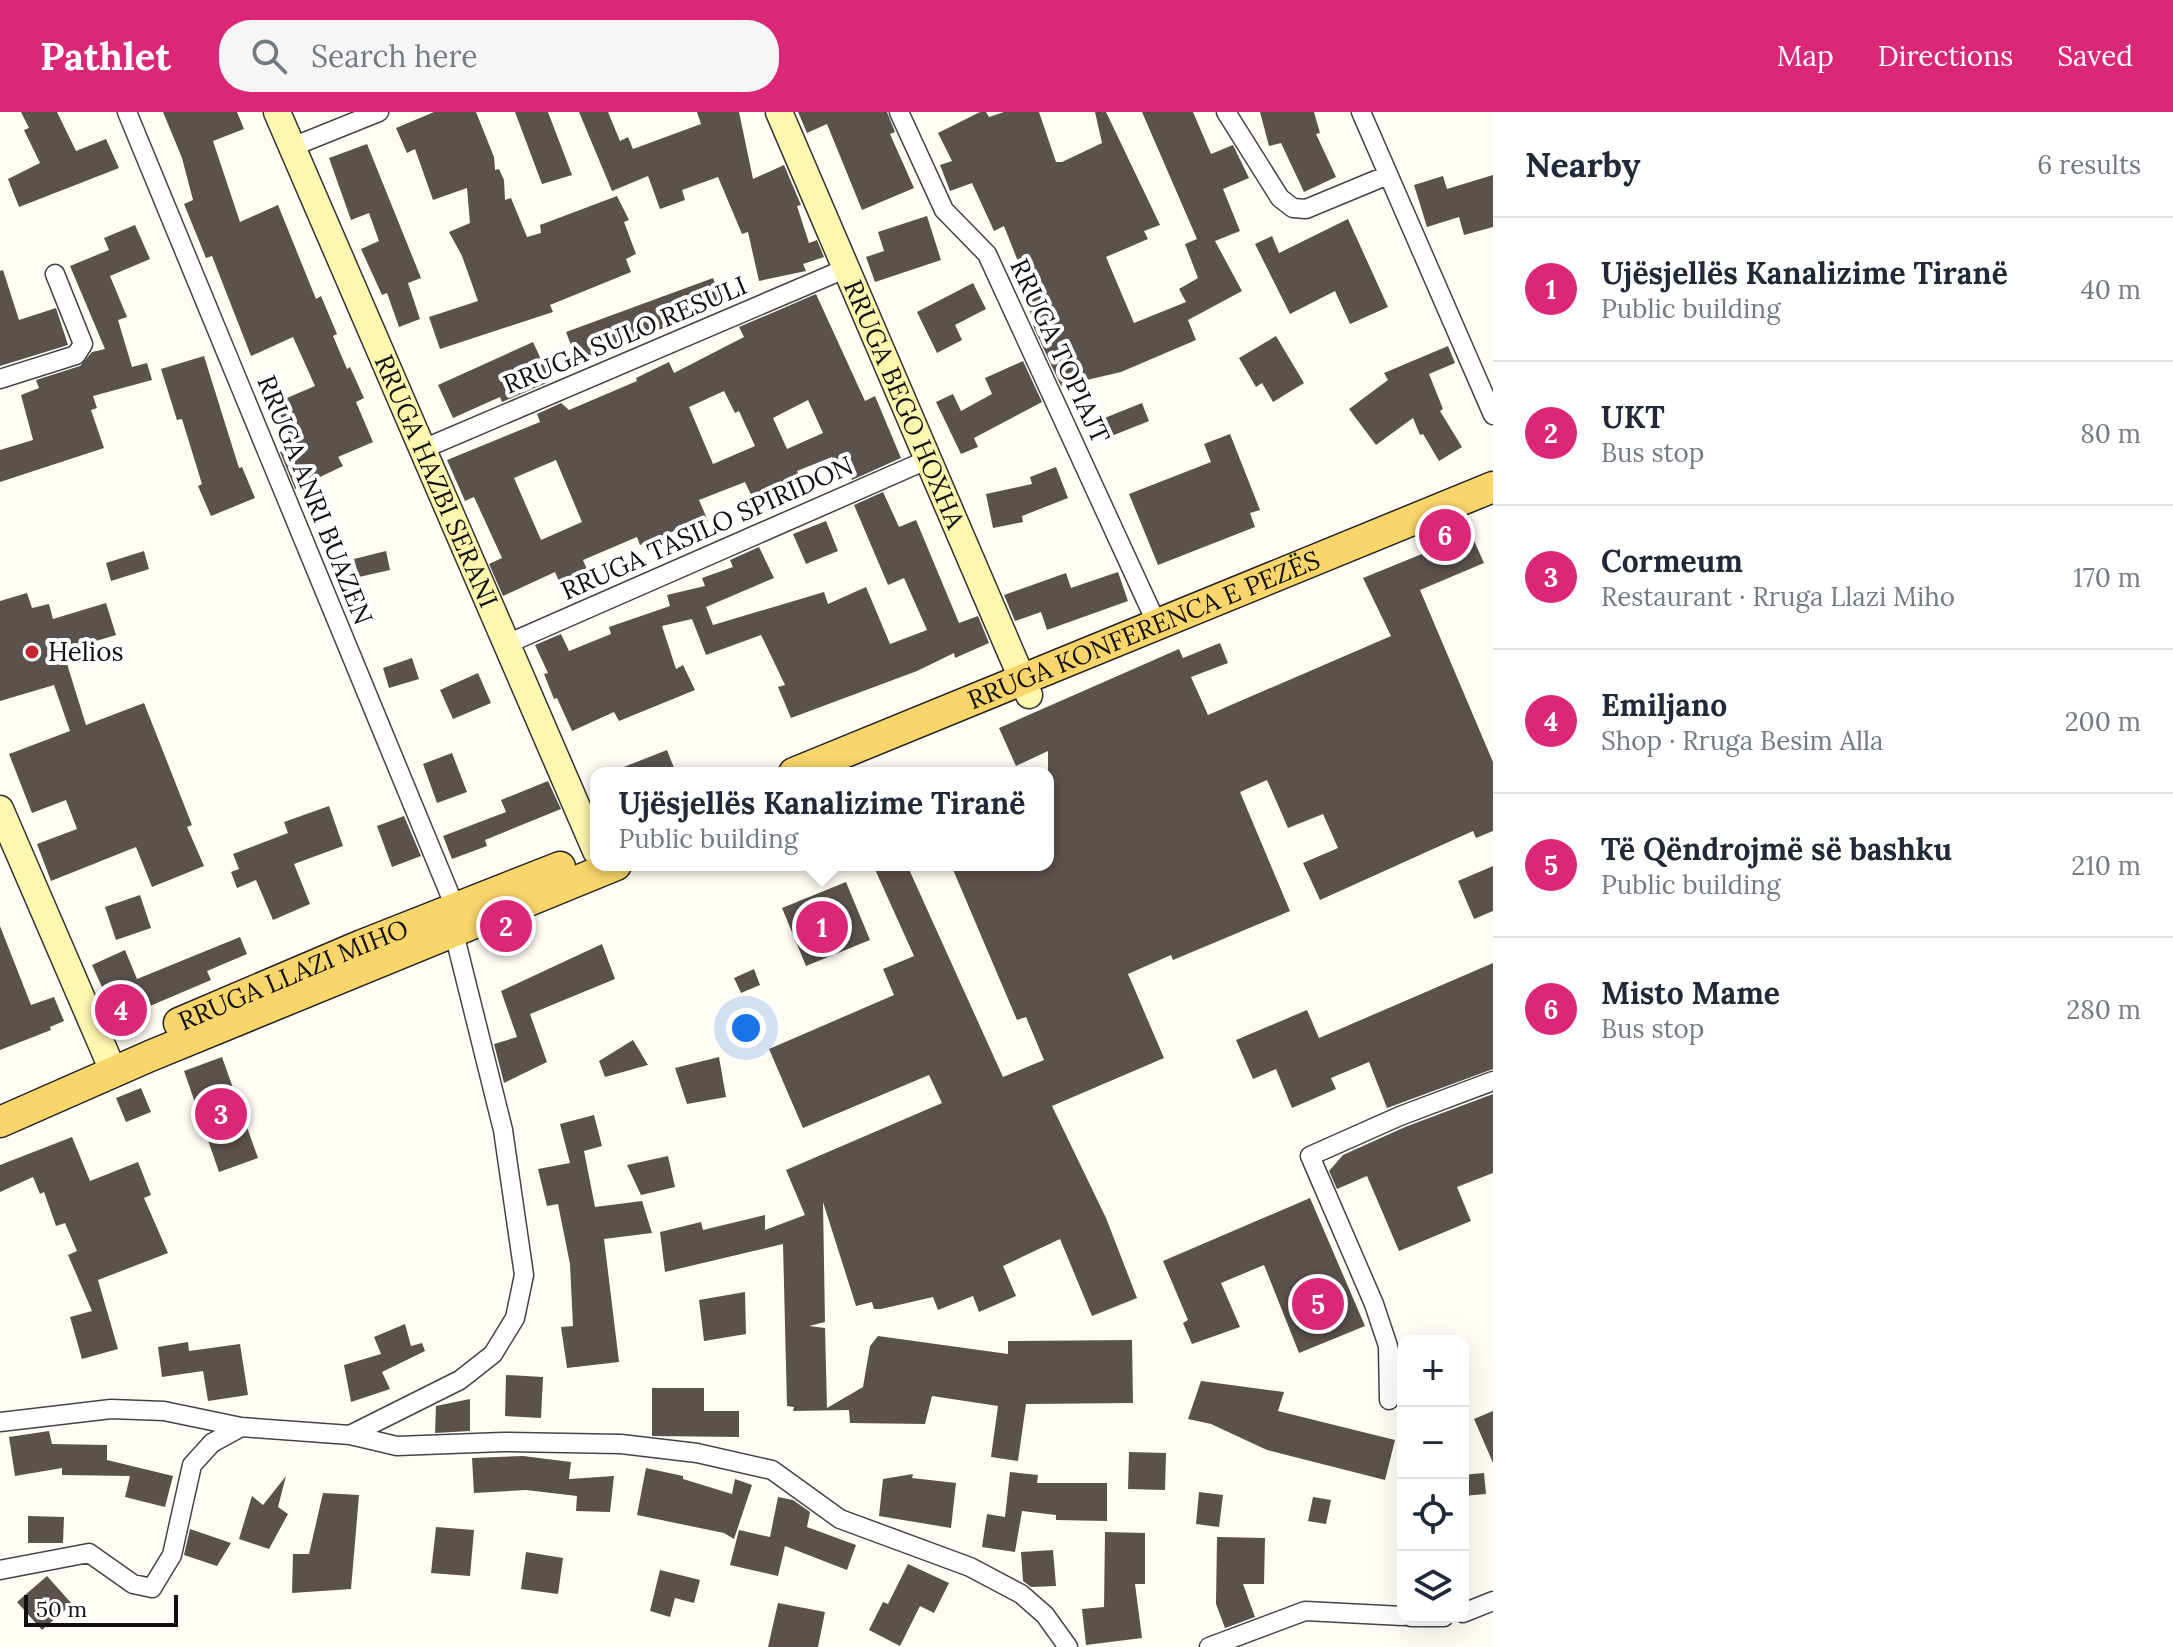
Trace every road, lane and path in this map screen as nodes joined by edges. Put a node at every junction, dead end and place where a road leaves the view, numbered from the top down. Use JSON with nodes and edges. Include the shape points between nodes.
{"nodes":[{"id":1,"x":127,"y":112,"type":"edge"},
{"id":2,"x":277,"y":112,"type":"edge"},
{"id":3,"x":379,"y":112,"type":"edge"},
{"id":4,"x":779,"y":112,"type":"edge"},
{"id":5,"x":899,"y":112,"type":"edge"},
{"id":6,"x":1226,"y":112,"type":"edge"},
{"id":7,"x":1361,"y":112,"type":"edge"},
{"id":8,"x":292,"y":147,"type":"junction"},
{"id":9,"x":1388,"y":175,"type":"junction"},
{"id":10,"x":847,"y":268,"type":"junction"},
{"id":11,"x":55,"y":274,"type":"dead end"},
{"id":12,"x":0,"y":379,"type":"edge"},
{"id":13,"x":1493,"y":415,"type":"edge"},
{"id":14,"x":423,"y":449,"type":"junction"},
{"id":15,"x":929,"y":459,"type":"junction"},
{"id":16,"x":1493,"y":487,"type":"edge"},
{"id":17,"x":1493,"y":501,"type":"edge"},
{"id":18,"x":1157,"y":624,"type":"junction"},
{"id":19,"x":507,"y":644,"type":"junction"},
{"id":20,"x":1027,"y":687,"type":"junction"},
{"id":21,"x":810,"y":767,"type":"edge"},
{"id":22,"x":852,"y":767,"type":"edge"},
{"id":23,"x":0,"y":809,"type":"edge"},
{"id":24,"x":590,"y":838,"type":"edge"},
{"id":25,"x":590,"y":855,"type":"edge"},
{"id":26,"x":598,"y":871,"type":"edge"},
{"id":27,"x":454,"y":920,"type":"junction"},
{"id":28,"x":109,"y":1064,"type":"junction"},
{"id":29,"x":1493,"y":1081,"type":"edge"},
{"id":30,"x":0,"y":1100,"type":"edge"},
{"id":31,"x":0,"y":1122,"type":"edge"},
{"id":32,"x":1389,"y":1400,"type":"dead end"},
{"id":33,"x":0,"y":1422,"type":"edge"},
{"id":34,"x":241,"y":1427,"type":"junction"},
{"id":35,"x":350,"y":1435,"type":"junction"},
{"id":36,"x":0,"y":1570,"type":"edge"},
{"id":37,"x":1493,"y":1601,"type":"edge"},
{"id":38,"x":1469,"y":1611,"type":"edge"},
{"id":39,"x":1397,"y":1616,"type":"edge"},
{"id":40,"x":1068,"y":1647,"type":"edge"},
{"id":41,"x":1209,"y":1647,"type":"edge"}],
"edges":[{"from":1,"to":27,"type":"street","name":"RRUGA ANRI BUAZEN"},
{"from":2,"to":8,"type":"street","name":"RRUGA HAZBI SERANI"},
{"from":3,"to":8,"type":"street"},
{"from":4,"to":10,"type":"street","name":"RRUGA BEGO HOXHA"},
{"from":5,"to":18,"type":"street","name":"RRUGA TOPIAJT","via":[[944,210],[987,254]]},
{"from":6,"to":9,"type":"street","via":[[1280,198],[1293,208],[1306,209]]},
{"from":7,"to":9,"type":"street"},
{"from":8,"to":14,"type":"street","name":"RRUGA HAZBI SERANI"},
{"from":9,"to":13,"type":"street"},
{"from":10,"to":14,"type":"street","name":"RRUGA SULO RESULI"},
{"from":10,"to":15,"type":"street","name":"RRUGA BEGO HOXHA"},
{"from":11,"to":12,"type":"street","via":[[81,350]]},
{"from":14,"to":19,"type":"street","name":"RRUGA HAZBI SERANI"},
{"from":15,"to":19,"type":"street","name":"RRUGA TASILO SPIRIDON"},
{"from":15,"to":20,"type":"street","name":"RRUGA BEGO HOXHA"},
{"from":16,"to":18,"type":"main road","name":"RRUGA KONFERENCA E PEZËS"},
{"from":17,"to":20,"type":"main road","name":"RRUGA KONFERENCA E PEZËS"},
{"from":18,"to":20,"type":"main road","name":"RRUGA KONFERENCA E PEZËS"},
{"from":19,"to":24,"type":"street","name":"RRUGA HAZBI SERANI"},
{"from":20,"to":21,"type":"main road","name":"RRUGA KONFERENCA E PEZËS"},
{"from":20,"to":22,"type":"main road","name":"RRUGA KONFERENCA E PEZËS"},
{"from":23,"to":28,"type":"street"},
{"from":25,"to":27,"type":"main road"},
{"from":26,"to":27,"type":"main road"},
{"from":27,"to":28,"type":"main road","name":"RRUGA LLAZI MIHO"},
{"from":27,"to":35,"type":"street","name":"RRUGA ANRI BUAZEN","via":[[503,1130],[524,1275],[515,1318],[493,1354],[460,1380]]},
{"from":28,"to":30,"type":"main road","name":"RRUGA LLAZI MIHO"},
{"from":28,"to":31,"type":"main road","name":"RRUGA LLAZI MIHO"},
{"from":29,"to":32,"type":"street","via":[[1310,1156],[1388,1346]]},
{"from":33,"to":34,"type":"street","via":[[111,1409],[164,1411]]},
{"from":34,"to":35,"type":"street"},
{"from":34,"to":36,"type":"street","via":[[212,1443],[192,1465],[172,1555],[152,1588],[133,1584],[89,1553]]},
{"from":35,"to":40,"type":"street","via":[[397,1446],[621,1444],[697,1453],[772,1470],[840,1519],[970,1567],[1021,1594],[1045,1615]]},
{"from":37,"to":38,"type":"street"},
{"from":39,"to":41,"type":"street","via":[[1305,1611]]}]}
